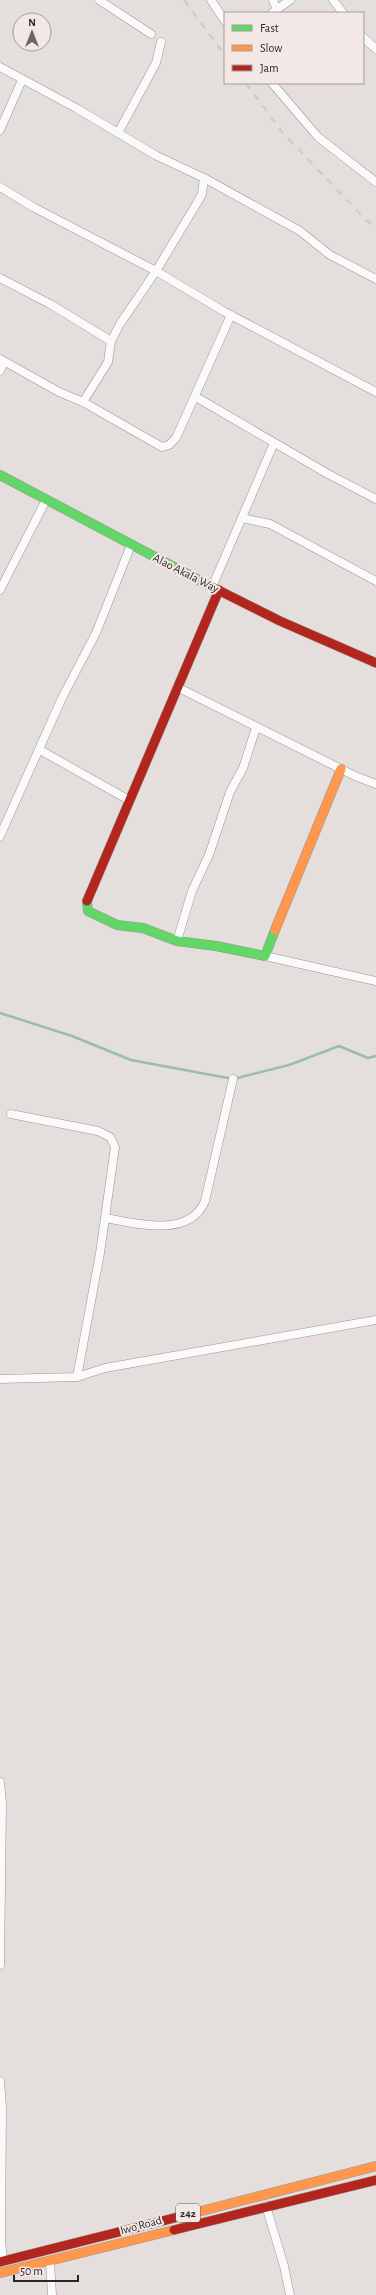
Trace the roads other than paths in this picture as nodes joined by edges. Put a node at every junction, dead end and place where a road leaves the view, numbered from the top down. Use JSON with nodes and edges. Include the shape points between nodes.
{"nodes":[{"id":1,"x":99,"y":0,"type":"edge"},
{"id":2,"x":211,"y":0,"type":"edge"},
{"id":3,"x":273,"y":0,"type":"edge"},
{"id":4,"x":290,"y":0,"type":"edge"},
{"id":5,"x":332,"y":0,"type":"edge"},
{"id":6,"x":275,"y":11,"type":"edge"},
{"id":7,"x":342,"y":12,"type":"edge"},
{"id":8,"x":224,"y":20,"type":"edge"},
{"id":9,"x":151,"y":34,"type":"dead end"},
{"id":10,"x":364,"y":38,"type":"edge"},
{"id":11,"x":161,"y":42,"type":"dead end"},
{"id":12,"x":376,"y":49,"type":"edge"},
{"id":13,"x":0,"y":67,"type":"edge"},
{"id":14,"x":22,"y":80,"type":"junction"},
{"id":15,"x":273,"y":84,"type":"edge"},
{"id":16,"x":0,"y":130,"type":"edge"},
{"id":17,"x":118,"y":133,"type":"junction"},
{"id":18,"x":204,"y":178,"type":"junction"},
{"id":19,"x":376,"y":182,"type":"edge"},
{"id":20,"x":0,"y":187,"type":"edge"},
{"id":21,"x":156,"y":271,"type":"junction"},
{"id":22,"x":0,"y":278,"type":"edge"},
{"id":23,"x":376,"y":279,"type":"edge"},
{"id":24,"x":231,"y":315,"type":"junction"},
{"id":25,"x":111,"y":341,"type":"junction"},
{"id":26,"x":2,"y":360,"type":"edge"},
{"id":27,"x":0,"y":371,"type":"edge"},
{"id":28,"x":376,"y":392,"type":"edge"},
{"id":29,"x":196,"y":397,"type":"junction"},
{"id":30,"x":83,"y":402,"type":"junction"},
{"id":31,"x":274,"y":443,"type":"junction"},
{"id":32,"x":0,"y":475,"type":"edge"},
{"id":33,"x":376,"y":499,"type":"edge"},
{"id":34,"x":46,"y":500,"type":"junction"},
{"id":35,"x":242,"y":518,"type":"junction"},
{"id":36,"x":131,"y":545,"type":"junction"},
{"id":37,"x":376,"y":581,"type":"edge"},
{"id":38,"x":215,"y":588,"type":"junction"},
{"id":39,"x":0,"y":590,"type":"edge"},
{"id":40,"x":376,"y":663,"type":"edge"},
{"id":41,"x":177,"y":687,"type":"junction"},
{"id":42,"x":256,"y":728,"type":"junction"},
{"id":43,"x":40,"y":750,"type":"junction"},
{"id":44,"x":341,"y":769,"type":"junction"},
{"id":45,"x":376,"y":784,"type":"edge"},
{"id":46,"x":127,"y":799,"type":"junction"},
{"id":47,"x":0,"y":836,"type":"edge"},
{"id":48,"x":177,"y":942,"type":"junction"},
{"id":49,"x":265,"y":956,"type":"junction"},
{"id":50,"x":376,"y":981,"type":"edge"},
{"id":51,"x":233,"y":1079,"type":"dead end"},
{"id":52,"x":11,"y":1114,"type":"dead end"},
{"id":53,"x":106,"y":1218,"type":"junction"},
{"id":54,"x":376,"y":1320,"type":"edge"},
{"id":55,"x":76,"y":1377,"type":"junction"},
{"id":56,"x":0,"y":1379,"type":"edge"},
{"id":57,"x":0,"y":1782,"type":"edge"},
{"id":58,"x":0,"y":1850,"type":"edge"},
{"id":59,"x":0,"y":1940,"type":"edge"},
{"id":60,"x":0,"y":1965,"type":"edge"},
{"id":61,"x":0,"y":2081,"type":"edge"},
{"id":62,"x":1,"y":2146,"type":"edge"},
{"id":63,"x":376,"y":2166,"type":"edge"},
{"id":64,"x":376,"y":2180,"type":"edge"},
{"id":65,"x":266,"y":2206,"type":"junction"},
{"id":66,"x":50,"y":2261,"type":"junction"},
{"id":67,"x":1,"y":2262,"type":"edge"},
{"id":68,"x":0,"y":2273,"type":"edge"},
{"id":69,"x":52,"y":2295,"type":"edge"},
{"id":70,"x":290,"y":2295,"type":"edge"}],
"edges":[{"from":1,"to":9,"type":"street"},
{"from":2,"to":8,"type":"street"},
{"from":3,"to":6,"type":"street"},
{"from":4,"to":6,"type":"street"},
{"from":5,"to":7,"type":"street"},
{"from":10,"to":12,"type":"street"},
{"from":11,"to":17,"type":"street","via":[[156,63]]},
{"from":13,"to":14,"type":"street"},
{"from":14,"to":16,"type":"street"},
{"from":14,"to":17,"type":"street"},
{"from":15,"to":19,"type":"street","via":[[318,138]]},
{"from":17,"to":18,"type":"street","via":[[157,156]]},
{"from":18,"to":21,"type":"street","via":[[202,194]]},
{"from":18,"to":23,"type":"street","via":[[300,231],[330,255]]},
{"from":20,"to":21,"type":"street"},
{"from":21,"to":24,"type":"street"},
{"from":21,"to":25,"type":"street"},
{"from":22,"to":25,"type":"street"},
{"from":24,"to":28,"type":"street"},
{"from":24,"to":29,"type":"street"},
{"from":25,"to":30,"type":"street","via":[[108,362]]},
{"from":26,"to":27,"type":"street"},
{"from":26,"to":30,"type":"street","via":[[59,392]]},
{"from":29,"to":30,"type":"street","via":[[176,438],[169,445],[162,447]]},
{"from":29,"to":31,"type":"street"},
{"from":31,"to":33,"type":"street"},
{"from":31,"to":35,"type":"street"},
{"from":32,"to":34,"type":"street","name":"Alao Akala Way"},
{"from":34,"to":36,"type":"street","name":"Alao Akala Way"},
{"from":34,"to":39,"type":"street"},
{"from":35,"to":37,"type":"street","via":[[270,524]]},
{"from":35,"to":38,"type":"street"},
{"from":36,"to":38,"type":"street","name":"Alao Akala Way"},
{"from":36,"to":43,"type":"street","via":[[96,633],[62,698]]},
{"from":38,"to":40,"type":"street","name":"Alao Akala Way","via":[[305,634]]},
{"from":38,"to":41,"type":"street"},
{"from":41,"to":42,"type":"street"},
{"from":41,"to":46,"type":"street"},
{"from":42,"to":44,"type":"street"},
{"from":42,"to":48,"type":"street","via":[[243,768],[230,792],[209,855],[192,891]]},
{"from":43,"to":46,"type":"street"},
{"from":43,"to":47,"type":"street"},
{"from":44,"to":45,"type":"street"},
{"from":44,"to":49,"type":"street"},
{"from":46,"to":48,"type":"street","via":[[88,894],[86,906],[93,914],[117,925],[143,928]]},
{"from":48,"to":49,"type":"street","via":[[216,946]]},
{"from":49,"to":50,"type":"street"},
{"from":51,"to":53,"type":"street","via":[[206,1202],[199,1214],[186,1221],[167,1225]]},
{"from":52,"to":53,"type":"street","via":[[98,1131],[113,1141],[116,1154]]},
{"from":53,"to":55,"type":"street"},
{"from":54,"to":55,"type":"street","via":[[105,1368]]},
{"from":55,"to":56,"type":"street"},
{"from":57,"to":58,"type":"street"},
{"from":58,"to":59,"type":"street"},
{"from":59,"to":60,"type":"street"},
{"from":61,"to":62,"type":"street"},
{"from":62,"to":67,"type":"street"},
{"from":63,"to":67,"type":"street","name":"Iwo Road","number":"242"},
{"from":64,"to":65,"type":"street","name":"Iwo Road"},
{"from":65,"to":66,"type":"street","name":"Iwo Road"},
{"from":65,"to":70,"type":"street"},
{"from":66,"to":68,"type":"street","name":"Iwo Road"},
{"from":66,"to":69,"type":"street"}]}
